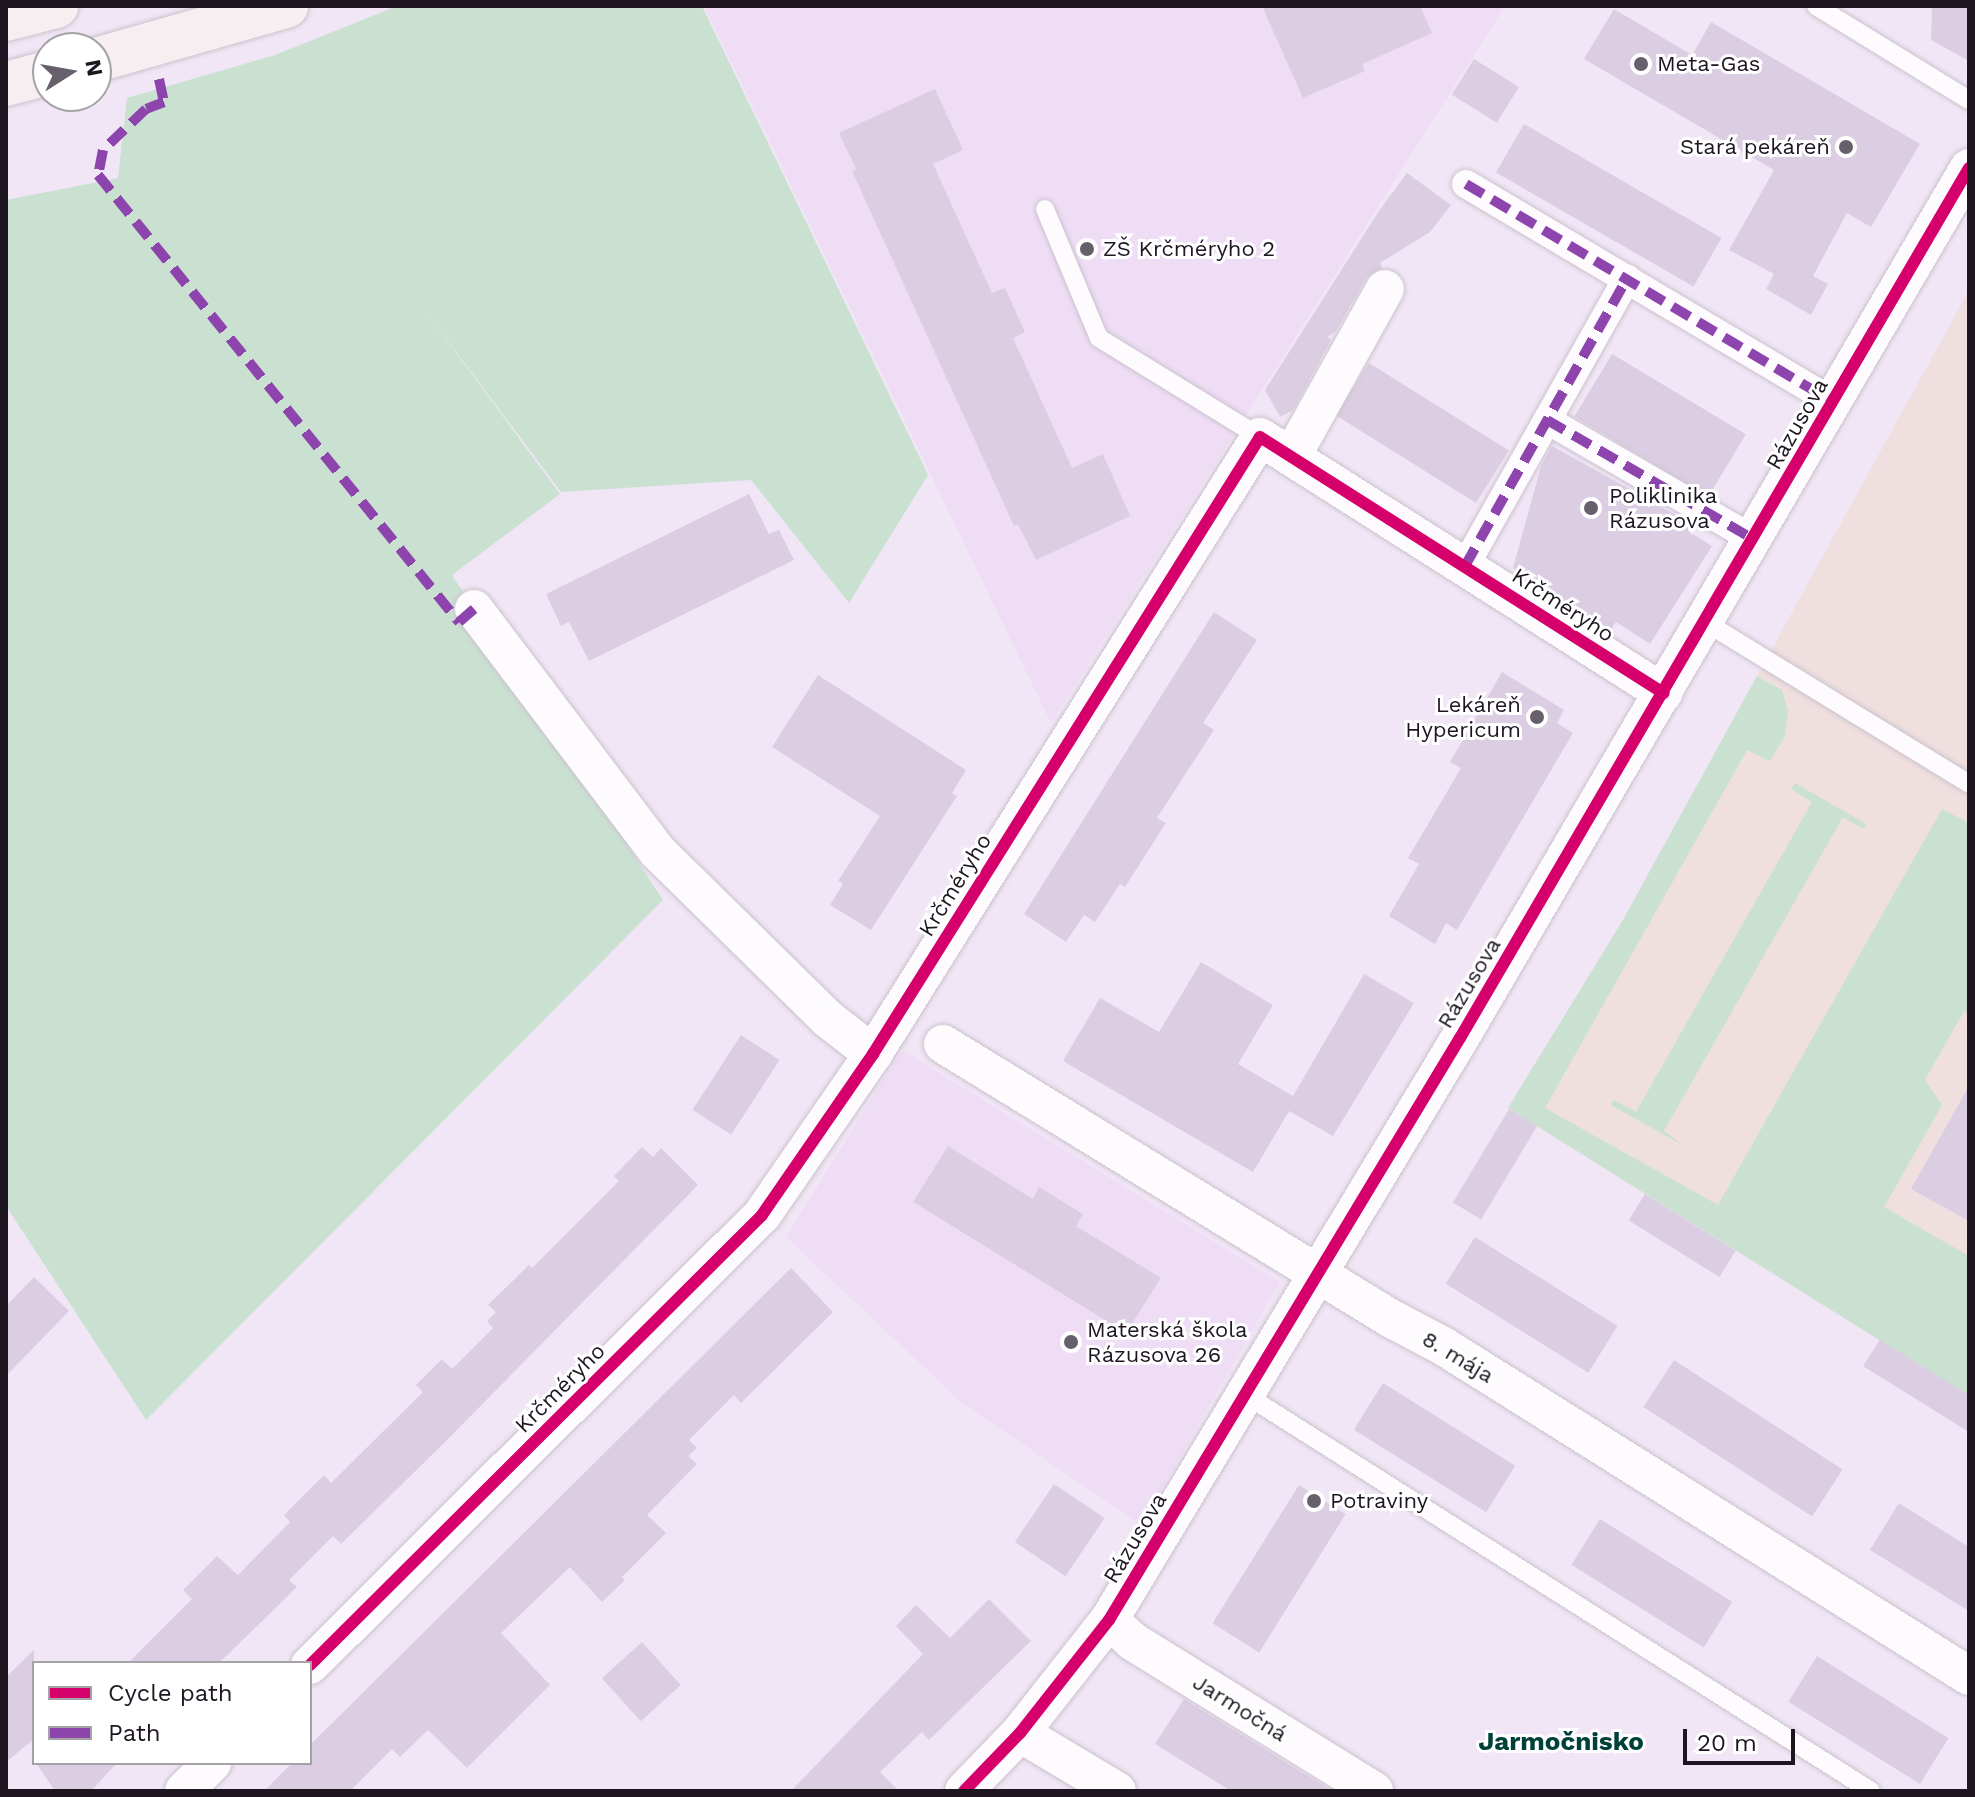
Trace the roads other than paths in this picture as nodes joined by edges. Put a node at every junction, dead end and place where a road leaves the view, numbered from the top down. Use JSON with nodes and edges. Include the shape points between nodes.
{"nodes":[{"id":1,"x":56,"y":6,"type":"edge"},
{"id":2,"x":286,"y":6,"type":"edge"},
{"id":3,"x":1816,"y":6,"type":"edge"},
{"id":4,"x":6,"y":19,"type":"edge"},
{"id":5,"x":112,"y":55,"type":"edge"},
{"id":6,"x":32,"y":77,"type":"edge"},
{"id":7,"x":6,"y":84,"type":"edge"},
{"id":8,"x":1969,"y":100,"type":"edge"},
{"id":9,"x":1969,"y":169,"type":"edge"},
{"id":10,"x":1466,"y":184,"type":"dead end"},
{"id":11,"x":1045,"y":209,"type":"dead end"},
{"id":12,"x":1627,"y":279,"type":"junction"},
{"id":13,"x":1385,"y":289,"type":"dead end"},
{"id":14,"x":1833,"y":402,"type":"junction"},
{"id":15,"x":1547,"y":420,"type":"junction"},
{"id":16,"x":1260,"y":437,"type":"junction"},
{"id":17,"x":1292,"y":456,"type":"junction"},
{"id":18,"x":1753,"y":539,"type":"junction"},
{"id":19,"x":1465,"y":566,"type":"junction"},
{"id":20,"x":474,"y":609,"type":"dead end"},
{"id":21,"x":1705,"y":622,"type":"junction"},
{"id":22,"x":1664,"y":693,"type":"junction"},
{"id":23,"x":1969,"y":784,"type":"edge"},
{"id":24,"x":943,"y":1044,"type":"dead end"},
{"id":25,"x":873,"y":1054,"type":"junction"},
{"id":26,"x":1320,"y":1273,"type":"junction"},
{"id":27,"x":1246,"y":1395,"type":"junction"},
{"id":28,"x":1109,"y":1620,"type":"junction"},
{"id":29,"x":312,"y":1663,"type":"edge"},
{"id":30,"x":1969,"y":1676,"type":"edge"},
{"id":31,"x":1020,"y":1733,"type":"junction"},
{"id":32,"x":210,"y":1765,"type":"edge"},
{"id":33,"x":184,"y":1791,"type":"edge"},
{"id":34,"x":964,"y":1791,"type":"edge"},
{"id":35,"x":1117,"y":1791,"type":"edge"},
{"id":36,"x":1374,"y":1791,"type":"edge"},
{"id":37,"x":1871,"y":1791,"type":"edge"}],
"edges":[{"from":1,"to":4,"type":"main road"},
{"from":2,"to":5,"type":"main road"},
{"from":3,"to":8,"type":"lane"},
{"from":6,"to":7,"type":"main road"},
{"from":9,"to":14,"type":"street","name":"Rázusova"},
{"from":10,"to":12,"type":"street"},
{"from":11,"to":16,"type":"lane","via":[[1099,338]]},
{"from":12,"to":14,"type":"street"},
{"from":12,"to":15,"type":"street"},
{"from":13,"to":17,"type":"street"},
{"from":14,"to":18,"type":"street","name":"Rázusova"},
{"from":15,"to":18,"type":"street"},
{"from":15,"to":19,"type":"street"},
{"from":16,"to":17,"type":"street","name":"Krčméryho"},
{"from":16,"to":25,"type":"street","name":"Krčméryho"},
{"from":17,"to":19,"type":"street","name":"Krčméryho"},
{"from":18,"to":21,"type":"street","name":"Rázusova"},
{"from":19,"to":22,"type":"street","name":"Krčméryho"},
{"from":20,"to":25,"type":"street","via":[[657,851],[828,1019]]},
{"from":21,"to":22,"type":"street","name":"Rázusova"},
{"from":21,"to":23,"type":"lane"},
{"from":22,"to":26,"type":"street","name":"Rázusova"},
{"from":24,"to":26,"type":"street","name":"8. mája"},
{"from":25,"to":29,"type":"street","name":"Krčméryho","via":[[762,1215]]},
{"from":26,"to":27,"type":"street","name":"Rázusova"},
{"from":26,"to":30,"type":"street","name":"8. mája"},
{"from":27,"to":28,"type":"street","name":"Rázusova"},
{"from":27,"to":37,"type":"lane"},
{"from":28,"to":31,"type":"street","name":"Rázusova"},
{"from":28,"to":36,"type":"street","name":"Jarmočná","via":[[1132,1641]]},
{"from":31,"to":34,"type":"street","name":"Rázusova"},
{"from":31,"to":35,"type":"street"},
{"from":32,"to":33,"type":"street"}]}
